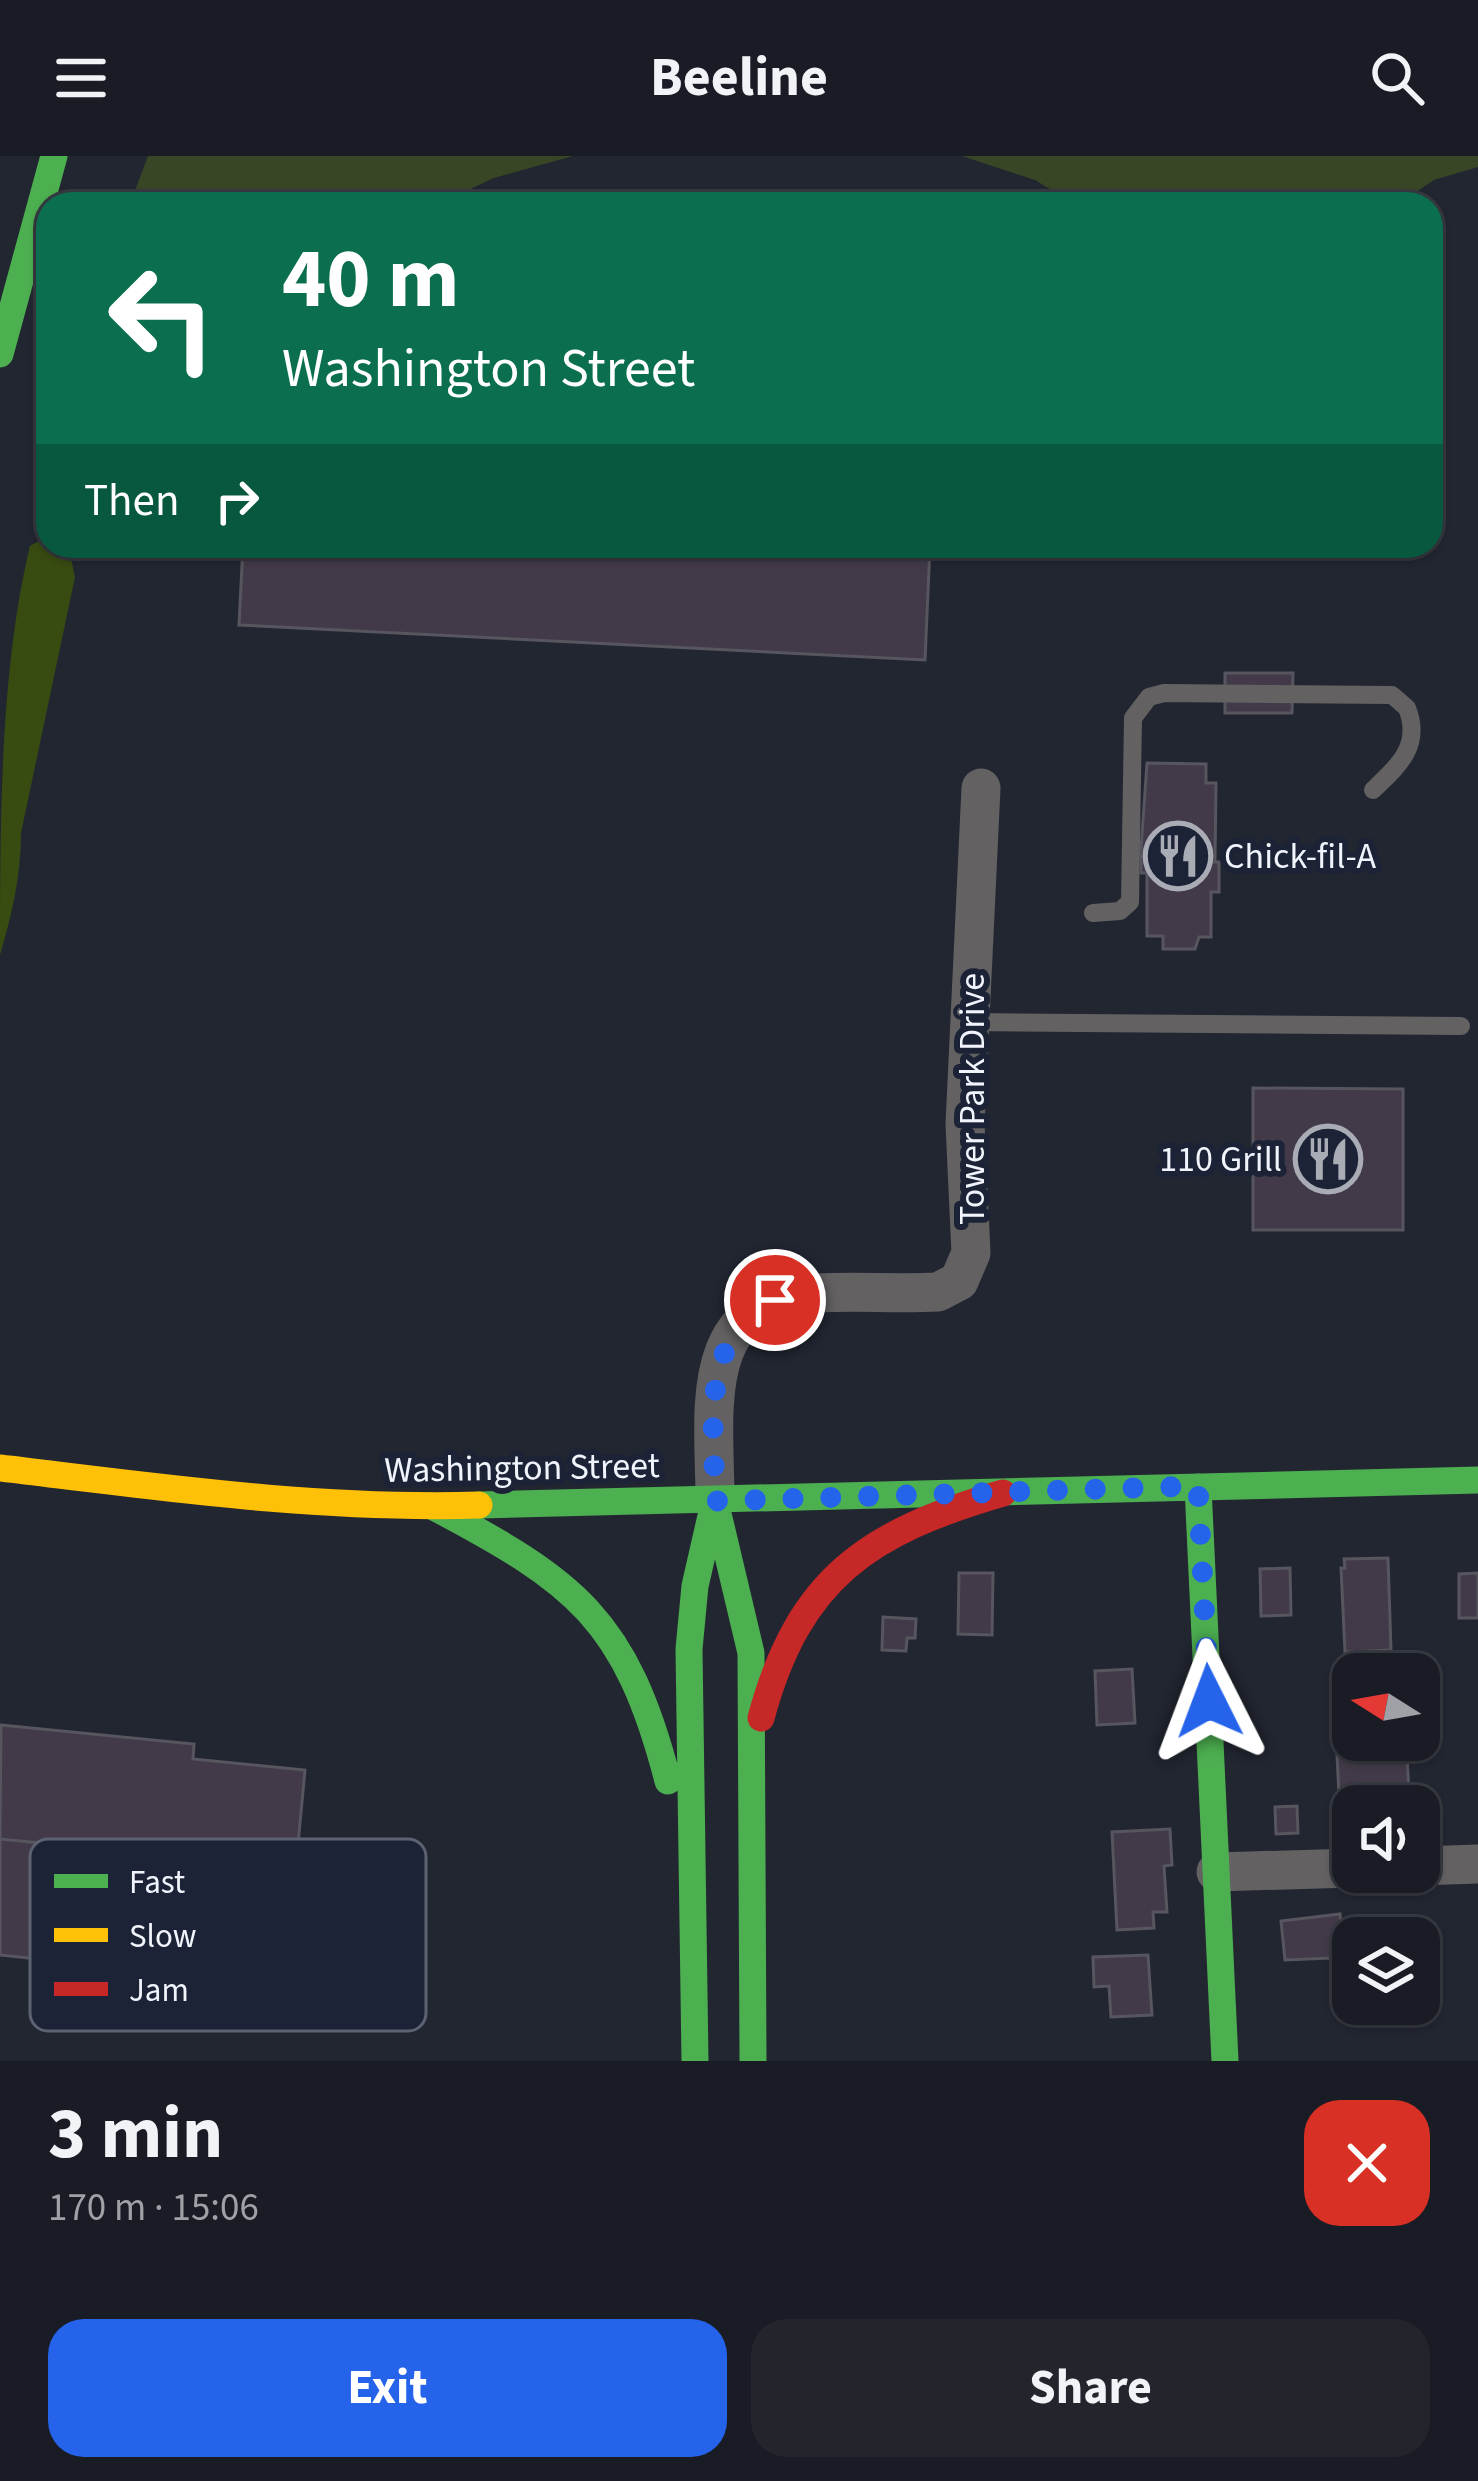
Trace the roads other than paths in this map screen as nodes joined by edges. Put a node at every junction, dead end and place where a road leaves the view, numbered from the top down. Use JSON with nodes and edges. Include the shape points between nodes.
{"nodes":[{"id":1,"x":54,"y":158,"type":"edge"},
{"id":2,"x":45,"y":192,"type":"edge"},
{"id":3,"x":36,"y":223,"type":"edge"},
{"id":4,"x":0,"y":354,"type":"edge"},
{"id":5,"x":981,"y":788,"type":"dead end"},
{"id":6,"x":1373,"y":790,"type":"dead end"},
{"id":7,"x":1093,"y":913,"type":"dead end"},
{"id":8,"x":969,"y":1022,"type":"junction"},
{"id":9,"x":1461,"y":1027,"type":"dead end"},
{"id":10,"x":0,"y":1468,"type":"edge"},
{"id":11,"x":1478,"y":1480,"type":"edge"},
{"id":12,"x":1198,"y":1486,"type":"junction"},
{"id":13,"x":1003,"y":1493,"type":"junction"},
{"id":14,"x":715,"y":1501,"type":"junction"},
{"id":15,"x":432,"y":1506,"type":"junction"},
{"id":16,"x":753,"y":1757,"type":"junction"},
{"id":17,"x":1478,"y":1864,"type":"edge"},
{"id":18,"x":1440,"y":1865,"type":"edge"},
{"id":19,"x":1332,"y":1869,"type":"edge"},
{"id":20,"x":1216,"y":1872,"type":"junction"},
{"id":21,"x":694,"y":1915,"type":"junction"},
{"id":22,"x":695,"y":2061,"type":"edge"},
{"id":23,"x":753,"y":2061,"type":"edge"},
{"id":24,"x":1225,"y":2061,"type":"edge"}],
"edges":[{"from":1,"to":2,"type":"main road"},
{"from":3,"to":4,"type":"main road"},
{"from":5,"to":8,"type":"street","name":"Tower Park Drive"},
{"from":6,"to":7,"type":"lane","via":[[1411,744],[1408,708],[1391,695],[1149,697],[1133,718],[1130,902]]},
{"from":8,"to":9,"type":"lane"},
{"from":8,"to":14,"type":"street","name":"Tower Park Drive","via":[[968,1268],[938,1292],[794,1295],[744,1319],[716,1377]]},
{"from":10,"to":15,"type":"main road","name":"Washington Street","via":[[237,1497]]},
{"from":11,"to":12,"type":"main road","name":"Washington Street"},
{"from":12,"to":13,"type":"main road","name":"Washington Street"},
{"from":12,"to":20,"type":"main road"},
{"from":13,"to":14,"type":"main road","name":"Washington Street"},
{"from":13,"to":16,"type":"main road","via":[[894,1532],[834,1579],[780,1663]]},
{"from":14,"to":15,"type":"main road","name":"Washington Street"},
{"from":14,"to":16,"type":"main road","via":[[749,1640]]},
{"from":14,"to":21,"type":"main road","via":[[690,1630]]},
{"from":15,"to":21,"type":"main road","via":[[556,1577],[612,1635],[654,1725]]},
{"from":16,"to":23,"type":"main road"},
{"from":17,"to":18,"type":"street"},
{"from":19,"to":20,"type":"street"},
{"from":20,"to":24,"type":"main road"},
{"from":21,"to":22,"type":"main road"}]}
